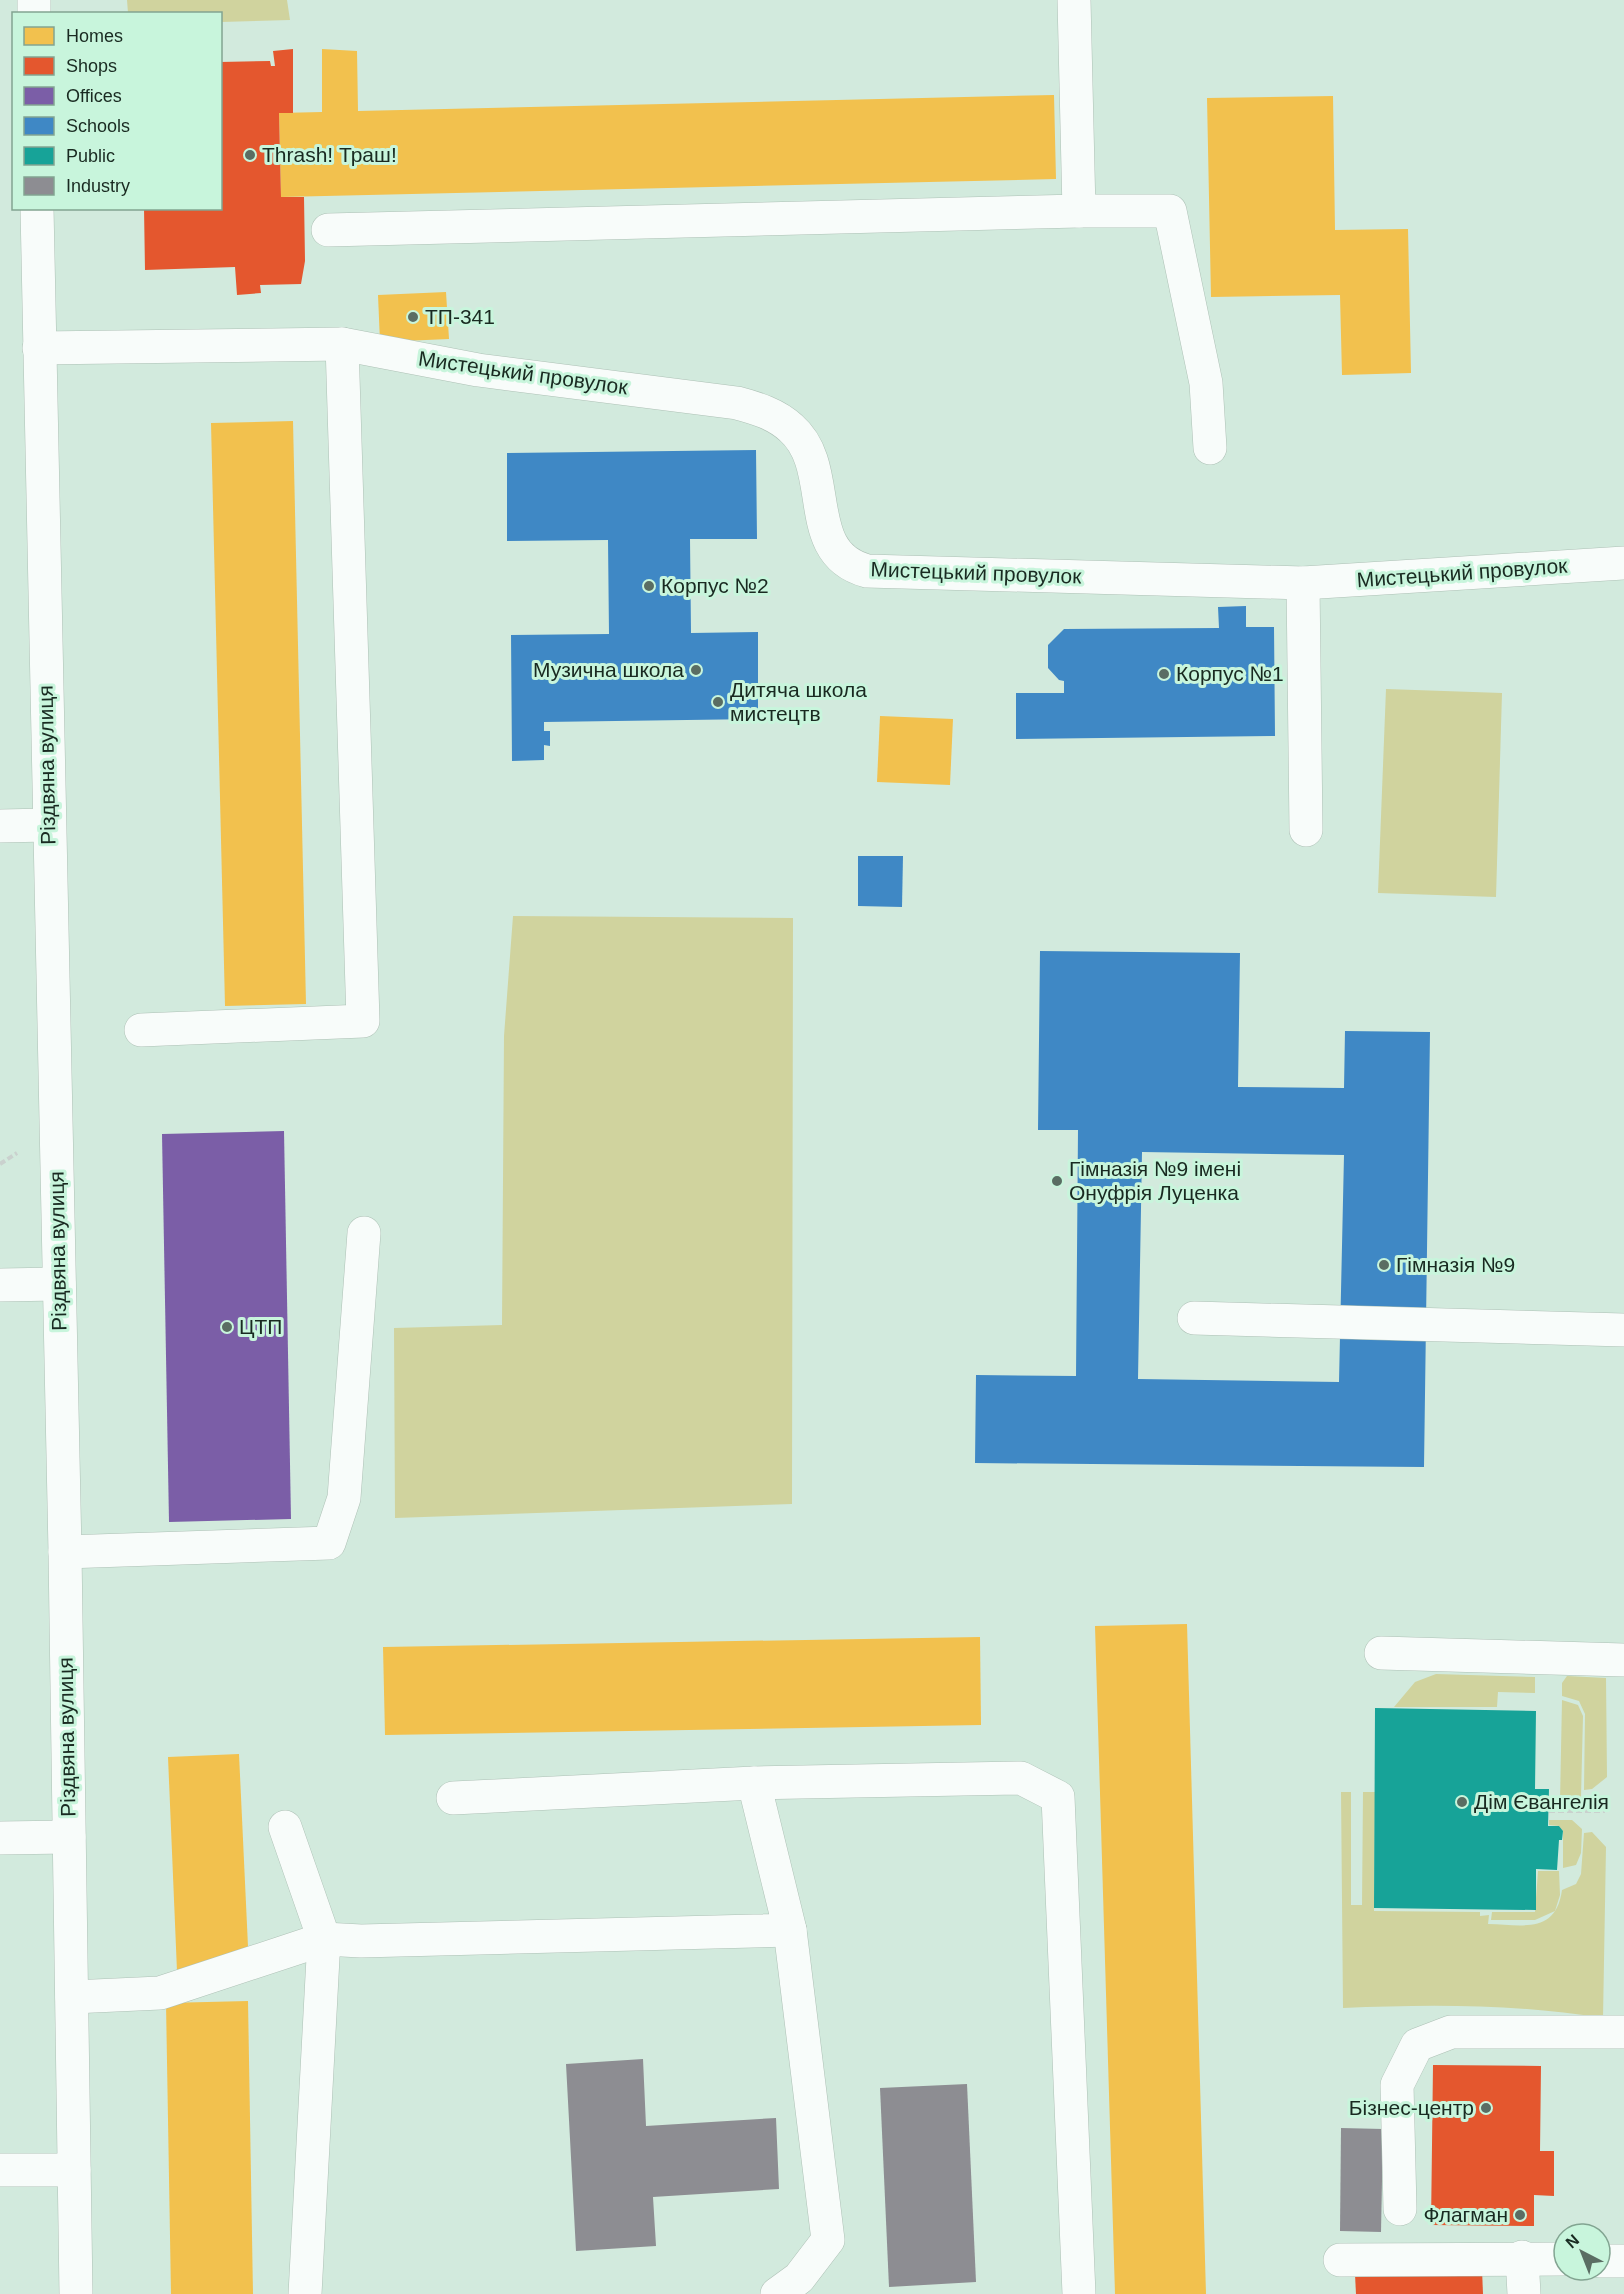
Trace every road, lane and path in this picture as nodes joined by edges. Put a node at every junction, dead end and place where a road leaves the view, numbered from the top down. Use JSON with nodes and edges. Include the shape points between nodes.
{"nodes":[{"id":1,"x":1074,"y":0,"type":"edge"},
{"id":2,"x":37,"y":210,"type":"edge"},
{"id":3,"x":1079,"y":211,"type":"junction"},
{"id":4,"x":328,"y":230,"type":"dead end"},
{"id":5,"x":342,"y":344,"type":"junction"},
{"id":6,"x":39,"y":348,"type":"junction"},
{"id":7,"x":1210,"y":448,"type":"dead end"},
{"id":8,"x":1624,"y":563,"type":"edge"},
{"id":9,"x":1303,"y":583,"type":"junction"},
{"id":10,"x":48,"y":825,"type":"junction"},
{"id":11,"x":0,"y":826,"type":"edge"},
{"id":12,"x":1306,"y":830,"type":"dead end"},
{"id":13,"x":141,"y":1030,"type":"dead end"},
{"id":14,"x":364,"y":1233,"type":"dead end"},
{"id":15,"x":59,"y":1284,"type":"junction"},
{"id":16,"x":0,"y":1285,"type":"edge"},
{"id":17,"x":1194,"y":1318,"type":"dead end"},
{"id":18,"x":1624,"y":1330,"type":"edge"},
{"id":19,"x":65,"y":1552,"type":"junction"},
{"id":20,"x":1381,"y":1653,"type":"dead end"},
{"id":21,"x":1624,"y":1660,"type":"edge"},
{"id":22,"x":754,"y":1783,"type":"junction"},
{"id":23,"x":453,"y":1798,"type":"dead end"},
{"id":24,"x":1549,"y":1811,"type":"dead end"},
{"id":25,"x":1605,"y":1811,"type":"dead end"},
{"id":26,"x":285,"y":1827,"type":"dead end"},
{"id":27,"x":69,"y":1837,"type":"junction"},
{"id":28,"x":0,"y":1838,"type":"edge"},
{"id":29,"x":790,"y":1930,"type":"junction"},
{"id":30,"x":324,"y":1939,"type":"junction"},
{"id":31,"x":72,"y":1997,"type":"junction"},
{"id":32,"x":1624,"y":2032,"type":"edge"},
{"id":33,"x":0,"y":2170,"type":"edge"},
{"id":34,"x":74,"y":2170,"type":"junction"},
{"id":35,"x":1400,"y":2209,"type":"dead end"},
{"id":36,"x":1522,"y":2257,"type":"junction"},
{"id":37,"x":1552,"y":2258,"type":"edge"},
{"id":38,"x":1340,"y":2260,"type":"dead end"},
{"id":39,"x":76,"y":2294,"type":"edge"},
{"id":40,"x":305,"y":2294,"type":"edge"},
{"id":41,"x":777,"y":2294,"type":"edge"},
{"id":42,"x":1079,"y":2294,"type":"edge"},
{"id":43,"x":1524,"y":2294,"type":"edge"}],
"edges":[{"from":1,"to":3,"type":"street"},
{"from":2,"to":6,"type":"street","name":"Різдвяна вулиця"},
{"from":3,"to":4,"type":"street"},
{"from":3,"to":7,"type":"street","via":[[1170,212],[1206,383]]},
{"from":5,"to":6,"type":"street","name":"Мистецький провулок"},
{"from":5,"to":9,"type":"street","name":"Мистецький провулок","via":[[478,370],[755,408],[792,429],[806,447],[814,467],[828,539],[844,562],[867,571]]},
{"from":5,"to":13,"type":"street","via":[[363,1020]]},
{"from":6,"to":10,"type":"street","name":"Різдвяна вулиця"},
{"from":8,"to":9,"type":"street","name":"Мистецький провулок"},
{"from":9,"to":12,"type":"street"},
{"from":10,"to":11,"type":"street"},
{"from":10,"to":15,"type":"street","name":"Різдвяна вулиця"},
{"from":14,"to":19,"type":"street","via":[[344,1498],[329,1544]]},
{"from":15,"to":16,"type":"street"},
{"from":15,"to":19,"type":"street","name":"Різдвяна вулиця"},
{"from":17,"to":18,"type":"street"},
{"from":19,"to":27,"type":"street","name":"Різдвяна вулиця"},
{"from":20,"to":21,"type":"street"},
{"from":22,"to":23,"type":"street"},
{"from":22,"to":29,"type":"street"},
{"from":22,"to":42,"type":"street","via":[[1021,1778],[1058,1797]]},
{"from":24,"to":25,"type":"path"},
{"from":26,"to":30,"type":"street"},
{"from":27,"to":28,"type":"street"},
{"from":27,"to":31,"type":"street","name":"Різдвяна вулиця"},
{"from":29,"to":30,"type":"street"},
{"from":29,"to":41,"type":"street","via":[[828,2240],[799,2278]]},
{"from":30,"to":31,"type":"street","via":[[160,1993]]},
{"from":30,"to":40,"type":"street"},
{"from":31,"to":34,"type":"street","name":"Різдвяна вулиця"},
{"from":32,"to":35,"type":"street","via":[[1451,2032],[1417,2045],[1397,2085]]},
{"from":33,"to":34,"type":"street"},
{"from":34,"to":39,"type":"street","name":"Різдвяна вулиця"},
{"from":36,"to":37,"type":"street"},
{"from":36,"to":38,"type":"street"},
{"from":36,"to":43,"type":"street"}]}
